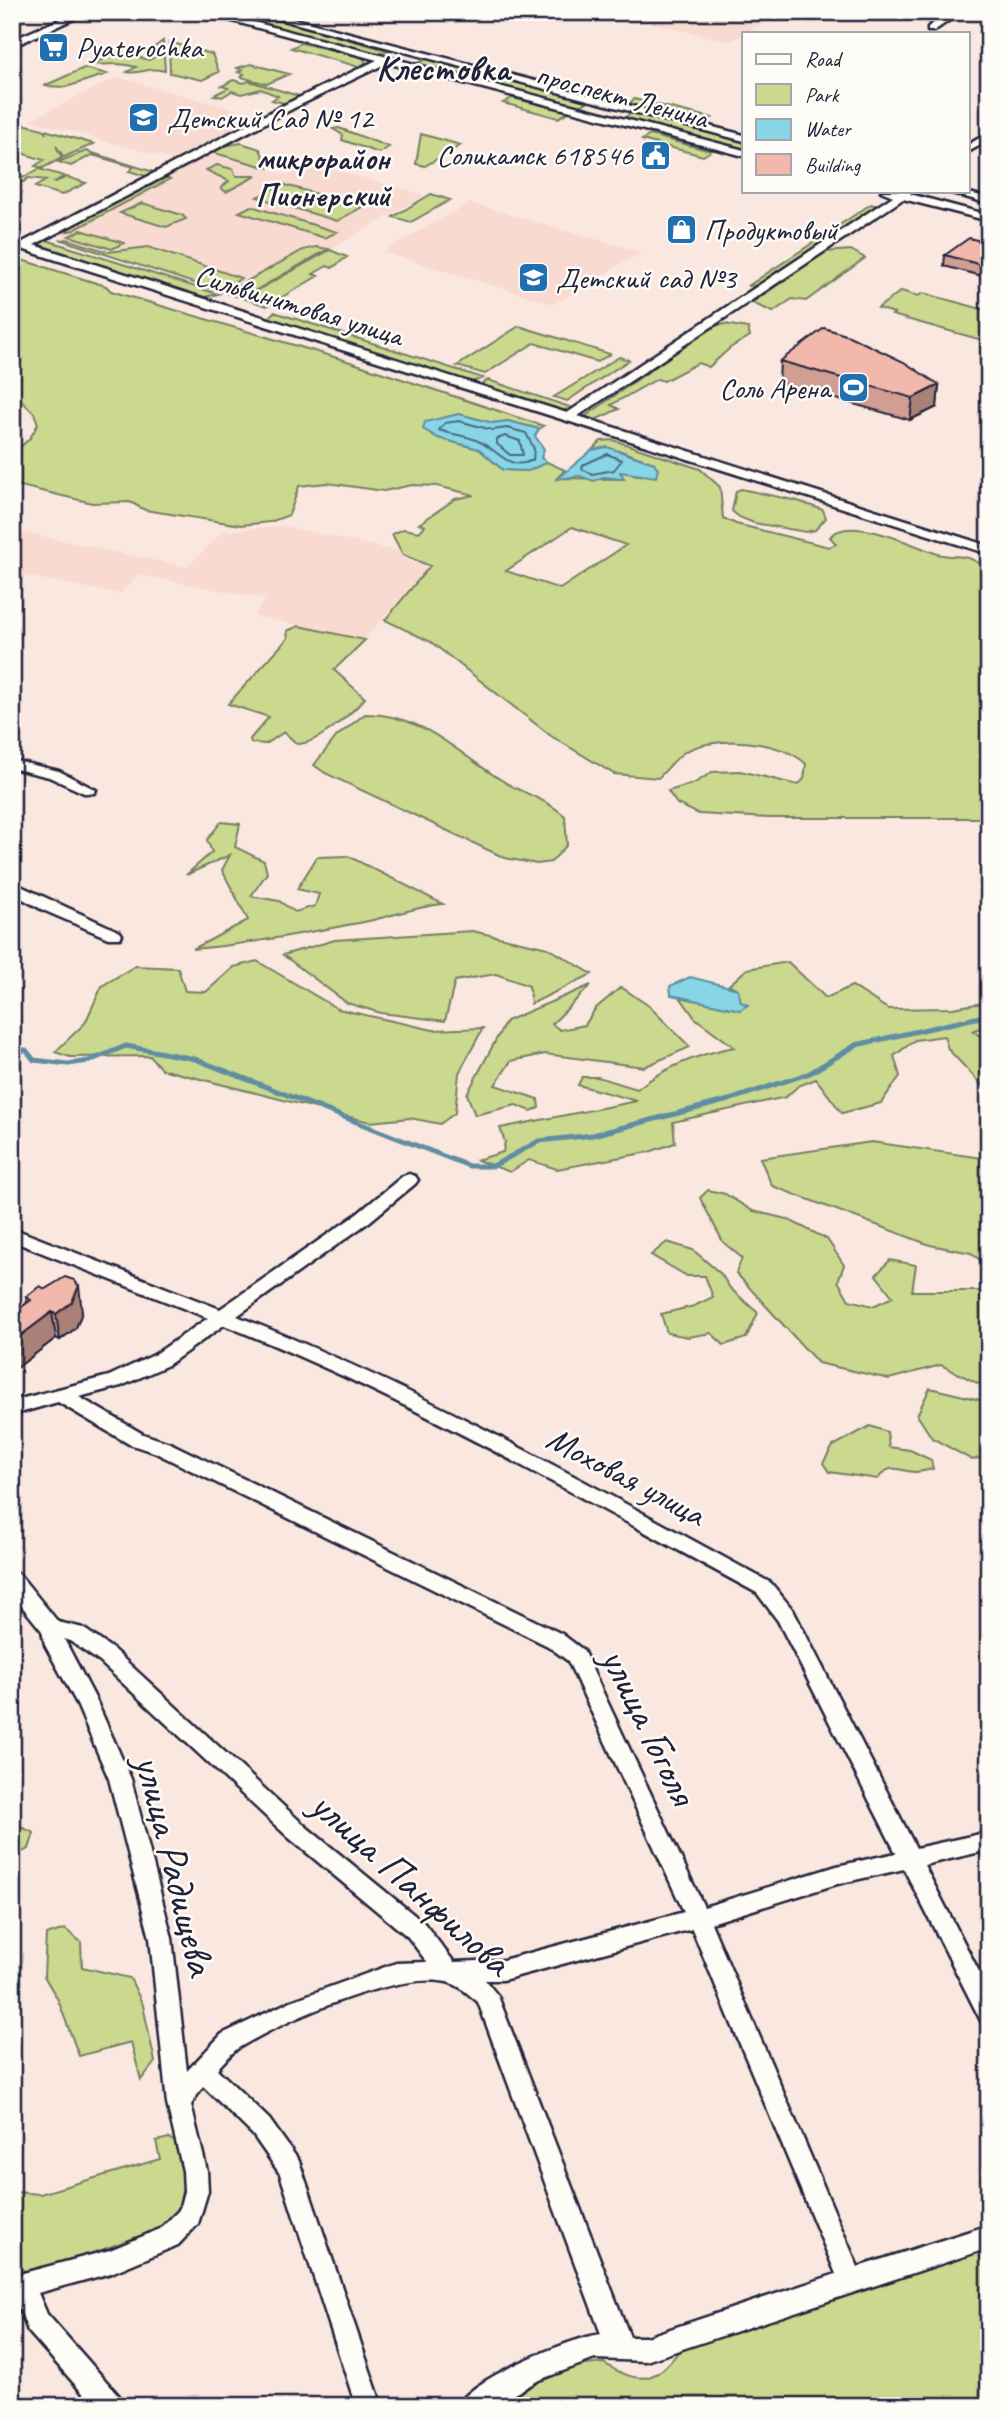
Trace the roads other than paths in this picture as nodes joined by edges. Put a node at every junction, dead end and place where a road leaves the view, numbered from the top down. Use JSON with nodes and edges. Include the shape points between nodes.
{"nodes":[{"id":1,"x":85,"y":12,"type":"edge"},
{"id":2,"x":203,"y":12,"type":"edge"},
{"id":3,"x":256,"y":12,"type":"edge"},
{"id":4,"x":957,"y":12,"type":"edge"},
{"id":5,"x":931,"y":29,"type":"dead end"},
{"id":6,"x":12,"y":44,"type":"edge"},
{"id":7,"x":404,"y":51,"type":"junction"},
{"id":8,"x":386,"y":60,"type":"junction"},
{"id":9,"x":989,"y":135,"type":"edge"},
{"id":10,"x":742,"y":137,"type":"edge"},
{"id":11,"x":970,"y":148,"type":"edge"},
{"id":12,"x":742,"y":152,"type":"edge"},
{"id":13,"x":954,"y":192,"type":"edge"},
{"id":14,"x":905,"y":193,"type":"edge"},
{"id":15,"x":989,"y":201,"type":"edge"},
{"id":16,"x":989,"y":218,"type":"edge"},
{"id":17,"x":18,"y":244,"type":"edge"},
{"id":18,"x":569,"y":417,"type":"junction"},
{"id":19,"x":989,"y":550,"type":"edge"},
{"id":20,"x":12,"y":764,"type":"edge"},
{"id":21,"x":89,"y":790,"type":"dead end"},
{"id":22,"x":12,"y":887,"type":"edge"},
{"id":23,"x":114,"y":935,"type":"dead end"},
{"id":24,"x":409,"y":1180,"type":"dead end"},
{"id":25,"x":12,"y":1234,"type":"edge"},
{"id":26,"x":223,"y":1319,"type":"junction"},
{"id":27,"x":62,"y":1396,"type":"junction"},
{"id":28,"x":12,"y":1408,"type":"edge"},
{"id":29,"x":12,"y":1579,"type":"edge"},
{"id":30,"x":52,"y":1629,"type":"junction"},
{"id":31,"x":989,"y":1841,"type":"edge"},
{"id":32,"x":911,"y":1860,"type":"junction"},
{"id":33,"x":698,"y":1918,"type":"junction"},
{"id":34,"x":449,"y":1973,"type":"junction"},
{"id":35,"x":989,"y":2014,"type":"edge"},
{"id":36,"x":201,"y":2069,"type":"junction"},
{"id":37,"x":179,"y":2104,"type":"junction"},
{"id":38,"x":989,"y":2236,"type":"edge"},
{"id":39,"x":851,"y":2280,"type":"junction"},
{"id":40,"x":18,"y":2287,"type":"edge"},
{"id":41,"x":618,"y":2345,"type":"junction"},
{"id":42,"x":366,"y":2397,"type":"dead end"},
{"id":43,"x":111,"y":2406,"type":"edge"},
{"id":44,"x":471,"y":2406,"type":"edge"}],
"edges":[{"from":1,"to":6,"type":"street"},
{"from":2,"to":8,"type":"street","name":"проспект Ленина"},
{"from":3,"to":7,"type":"street","name":"проспект Ленина"},
{"from":4,"to":5,"type":"street"},
{"from":7,"to":8,"type":"street"},
{"from":7,"to":10,"type":"street","name":"проспект Ленина"},
{"from":8,"to":12,"type":"street","name":"проспект Ленина"},
{"from":8,"to":17,"type":"street"},
{"from":9,"to":11,"type":"street"},
{"from":13,"to":15,"type":"street"},
{"from":14,"to":16,"type":"street"},
{"from":14,"to":18,"type":"street"},
{"from":17,"to":18,"type":"street","name":"Сильвинитовая улица"},
{"from":18,"to":19,"type":"street","name":"Сильвинитовая улица"},
{"from":20,"to":21,"type":"street","via":[[54,774]]},
{"from":22,"to":23,"type":"street"},
{"from":24,"to":26,"type":"street"},
{"from":25,"to":26,"type":"street","name":"Моховая улица"},
{"from":26,"to":27,"type":"street","via":[[150,1366]]},
{"from":26,"to":32,"type":"street","name":"Моховая улица","via":[[288,1343],[447,1417],[764,1588],[786,1616]]},
{"from":27,"to":28,"type":"street"},
{"from":27,"to":33,"type":"street","name":"улица Гоголя","via":[[136,1439],[163,1448],[566,1646],[576,1656]]},
{"from":29,"to":30,"type":"street"},
{"from":30,"to":34,"type":"street","name":"улица Панфилова","via":[[76,1634],[107,1656],[296,1831],[416,1930]]},
{"from":30,"to":37,"type":"street","name":"улица Радищева","via":[[55,1645],[86,1700],[120,1779],[161,1938]]},
{"from":31,"to":32,"type":"street"},
{"from":32,"to":33,"type":"street","via":[[837,1875]]},
{"from":32,"to":35,"type":"street","name":"Моховая улица"},
{"from":33,"to":34,"type":"street","via":[[503,1970]]},
{"from":33,"to":39,"type":"street","name":"улица Гоголя"},
{"from":34,"to":36,"type":"street","via":[[396,1973],[299,2008],[230,2041]]},
{"from":34,"to":41,"type":"street","name":"улица Панфилова","via":[[467,1979],[487,1996]]},
{"from":36,"to":37,"type":"street"},
{"from":36,"to":42,"type":"street","via":[[261,2127],[290,2169]]},
{"from":37,"to":40,"type":"street","name":"улица Радищева","via":[[196,2191],[192,2209],[175,2233],[111,2261]]},
{"from":38,"to":39,"type":"street"},
{"from":39,"to":41,"type":"street","via":[[642,2351]]},
{"from":40,"to":43,"type":"street","via":[[37,2322]]},
{"from":41,"to":44,"type":"street","via":[[595,2347],[500,2384]]}]}
